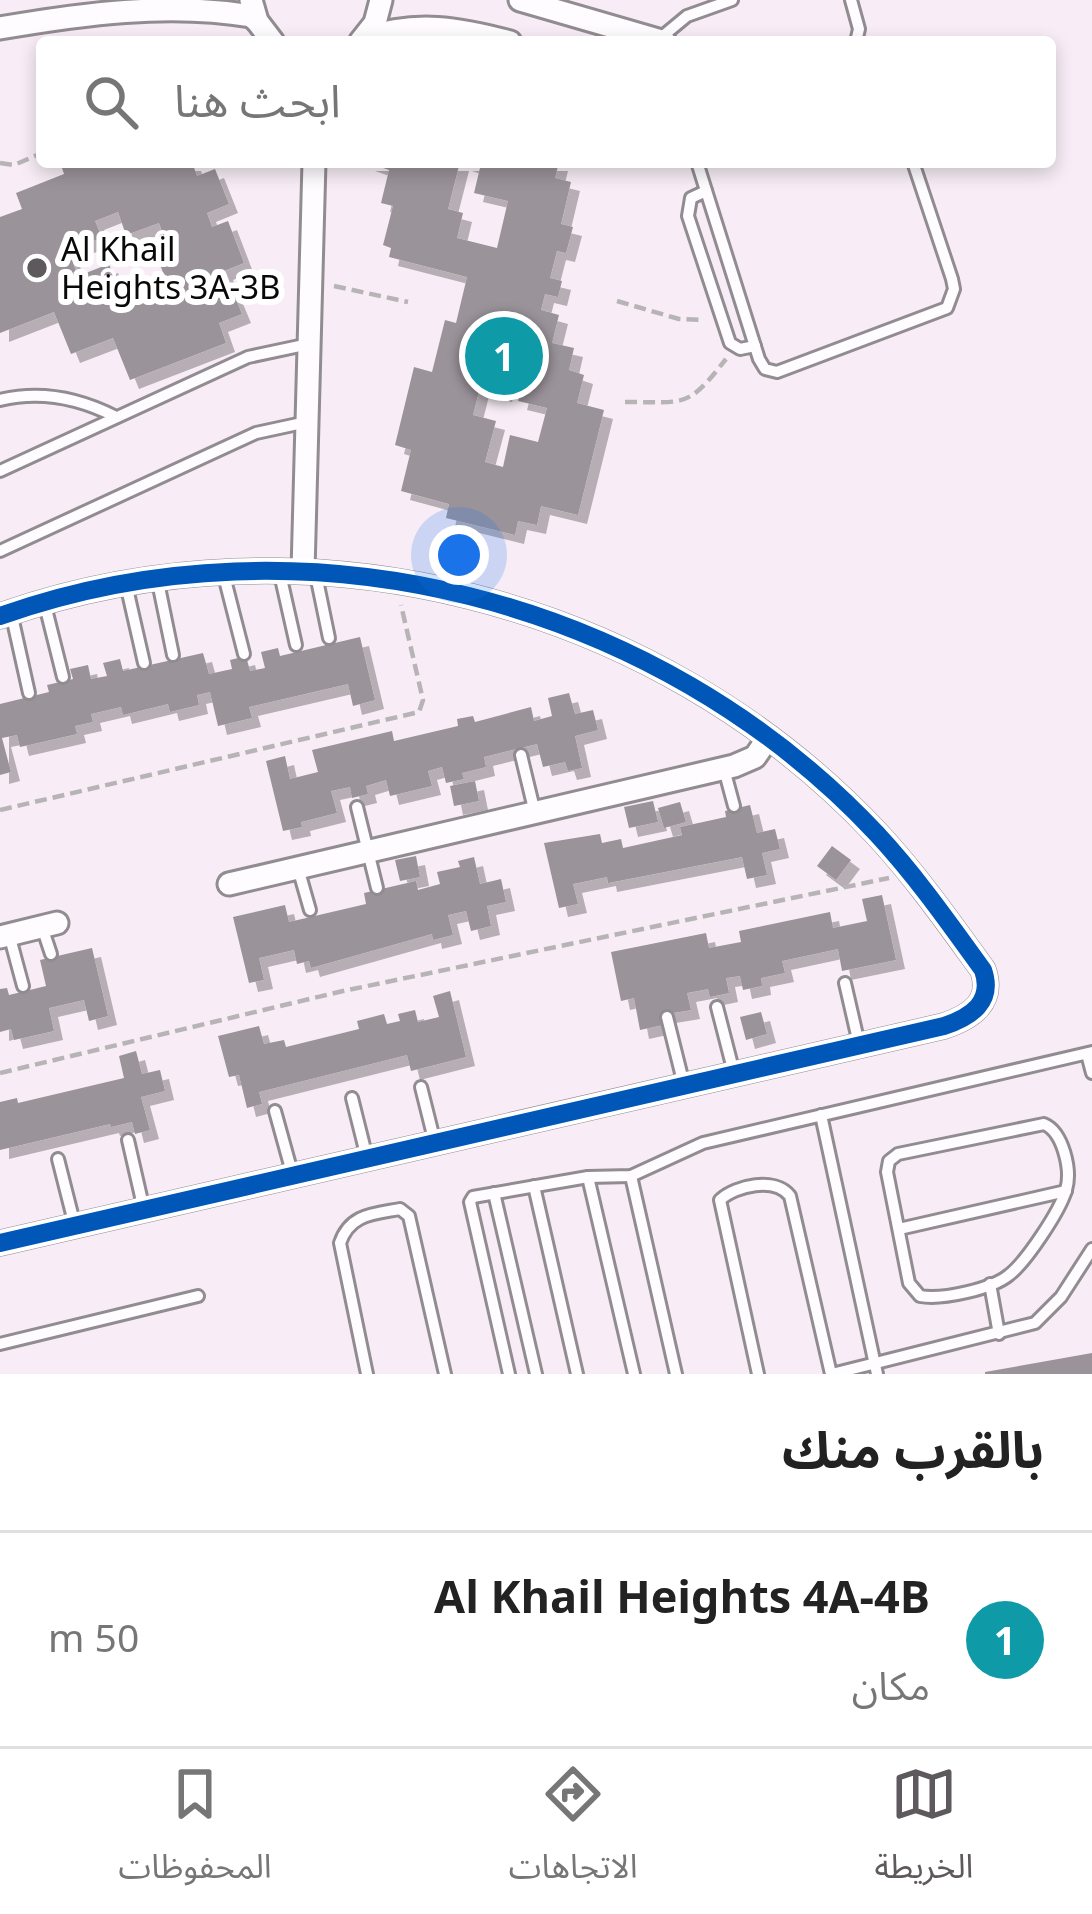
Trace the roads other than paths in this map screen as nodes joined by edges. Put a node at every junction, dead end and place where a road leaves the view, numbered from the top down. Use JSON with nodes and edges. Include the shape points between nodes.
{"nodes":[{"id":1,"x":381,"y":0,"type":"edge"},
{"id":2,"x":520,"y":0,"type":"edge"},
{"id":3,"x":732,"y":0,"type":"edge"},
{"id":4,"x":851,"y":0,"type":"edge"},
{"id":5,"x":254,"y":11,"type":"edge"},
{"id":6,"x":0,"y":28,"type":"edge"},
{"id":7,"x":365,"y":36,"type":"edge"},
{"id":8,"x":380,"y":36,"type":"edge"},
{"id":9,"x":488,"y":36,"type":"edge"},
{"id":10,"x":645,"y":36,"type":"edge"},
{"id":11,"x":667,"y":36,"type":"edge"},
{"id":12,"x":857,"y":36,"type":"edge"},
{"id":13,"x":314,"y":168,"type":"edge"},
{"id":14,"x":700,"y":168,"type":"edge"},
{"id":15,"x":915,"y":168,"type":"edge"},
{"id":16,"x":706,"y":191,"type":"junction"},
{"id":17,"x":309,"y":344,"type":"junction"},
{"id":18,"x":754,"y":346,"type":"junction"},
{"id":19,"x":0,"y":400,"type":"edge"},
{"id":20,"x":116,"y":417,"type":"junction"},
{"id":21,"x":307,"y":422,"type":"junction"},
{"id":22,"x":0,"y":471,"type":"edge"},
{"id":23,"x":0,"y":550,"type":"edge"},
{"id":24,"x":279,"y":571,"type":"junction"},
{"id":25,"x":223,"y":572,"type":"junction"},
{"id":26,"x":309,"y":572,"type":"junction"},
{"id":27,"x":158,"y":579,"type":"junction"},
{"id":28,"x":126,"y":584,"type":"junction"},
{"id":29,"x":44,"y":603,"type":"junction"},
{"id":30,"x":6,"y":615,"type":"edge"},
{"id":31,"x":329,"y":638,"type":"dead end"},
{"id":32,"x":296,"y":645,"type":"dead end"},
{"id":33,"x":244,"y":654,"type":"dead end"},
{"id":34,"x":173,"y":655,"type":"dead end"},
{"id":35,"x":144,"y":663,"type":"dead end"},
{"id":36,"x":63,"y":677,"type":"dead end"},
{"id":37,"x":29,"y":693,"type":"dead end"},
{"id":38,"x":768,"y":738,"type":"junction"},
{"id":39,"x":520,"y":755,"type":"dead end"},
{"id":40,"x":724,"y":769,"type":"junction"},
{"id":41,"x":734,"y":806,"type":"dead end"},
{"id":42,"x":357,"y":807,"type":"dead end"},
{"id":43,"x":535,"y":813,"type":"junction"},
{"id":44,"x":368,"y":851,"type":"junction"},
{"id":45,"x":298,"y":868,"type":"junction"},
{"id":46,"x":229,"y":884,"type":"dead end"},
{"id":47,"x":377,"y":888,"type":"dead end"},
{"id":48,"x":310,"y":910,"type":"dead end"},
{"id":49,"x":49,"y":925,"type":"joint"},
{"id":50,"x":5,"y":936,"type":"edge"},
{"id":51,"x":50,"y":954,"type":"dead end"},
{"id":52,"x":845,"y":983,"type":"dead end"},
{"id":53,"x":23,"y":986,"type":"dead end"},
{"id":54,"x":717,"y":1007,"type":"dead end"},
{"id":55,"x":667,"y":1017,"type":"dead end"},
{"id":56,"x":859,"y":1044,"type":"junction"},
{"id":57,"x":1089,"y":1053,"type":"edge"},
{"id":58,"x":734,"y":1073,"type":"junction"},
{"id":59,"x":1092,"y":1073,"type":"edge"},
{"id":60,"x":684,"y":1085,"type":"junction"},
{"id":61,"x":422,"y":1087,"type":"dead end"},
{"id":62,"x":352,"y":1098,"type":"dead end"},
{"id":63,"x":275,"y":1112,"type":"dead end"},
{"id":64,"x":821,"y":1115,"type":"junction"},
{"id":65,"x":128,"y":1140,"type":"dead end"},
{"id":66,"x":435,"y":1143,"type":"junction"},
{"id":67,"x":367,"y":1158,"type":"junction"},
{"id":68,"x":58,"y":1159,"type":"dead end"},
{"id":69,"x":292,"y":1176,"type":"junction"},
{"id":70,"x":631,"y":1176,"type":"junction"},
{"id":71,"x":588,"y":1177,"type":"junction"},
{"id":72,"x":534,"y":1186,"type":"junction"},
{"id":73,"x":1066,"y":1191,"type":"junction"},
{"id":74,"x":494,"y":1193,"type":"junction"},
{"id":75,"x":144,"y":1210,"type":"junction"},
{"id":76,"x":75,"y":1226,"type":"junction"},
{"id":77,"x":899,"y":1229,"type":"junction"},
{"id":78,"x":1,"y":1237,"type":"edge"},
{"id":79,"x":1092,"y":1249,"type":"edge"},
{"id":80,"x":989,"y":1284,"type":"junction"},
{"id":81,"x":198,"y":1296,"type":"dead end"},
{"id":82,"x":999,"y":1334,"type":"junction"},
{"id":83,"x":0,"y":1344,"type":"edge"},
{"id":84,"x":876,"y":1369,"type":"edge"},
{"id":85,"x":368,"y":1374,"type":"edge"},
{"id":86,"x":445,"y":1374,"type":"edge"},
{"id":87,"x":509,"y":1374,"type":"edge"},
{"id":88,"x":536,"y":1374,"type":"edge"},
{"id":89,"x":578,"y":1374,"type":"edge"},
{"id":90,"x":634,"y":1374,"type":"edge"},
{"id":91,"x":676,"y":1374,"type":"edge"},
{"id":92,"x":758,"y":1374,"type":"edge"},
{"id":93,"x":831,"y":1374,"type":"edge"}],
"edges":[{"from":1,"to":7,"type":"street"},
{"from":2,"to":10,"type":"street"},
{"from":3,"to":11,"type":"lane","via":[[687,16]]},
{"from":4,"to":12,"type":"lane"},
{"from":5,"to":6,"type":"street","via":[[156,10]]},
{"from":8,"to":9,"type":"street","via":[[425,26]]},
{"from":13,"to":17,"type":"street"},
{"from":14,"to":16,"type":"lane"},
{"from":15,"to":18,"type":"lane","via":[[952,279],[947,308],[777,372],[761,364]]},
{"from":16,"to":18,"type":"lane"},
{"from":16,"to":18,"type":"lane","via":[[687,209],[735,347]]},
{"from":17,"to":20,"type":"lane","via":[[248,357]]},
{"from":17,"to":21,"type":"street"},
{"from":19,"to":20,"type":"lane","via":[[55,396]]},
{"from":20,"to":22,"type":"lane"},
{"from":21,"to":23,"type":"lane","via":[[256,433]]},
{"from":21,"to":26,"type":"street"},
{"from":24,"to":25,"type":"street"},
{"from":24,"to":26,"type":"street"},
{"from":24,"to":32,"type":"lane"},
{"from":25,"to":27,"type":"street"},
{"from":25,"to":33,"type":"lane"},
{"from":26,"to":31,"type":"lane"},
{"from":26,"to":38,"type":"street","via":[[481,598],[585,632],[679,678]]},
{"from":27,"to":28,"type":"street"},
{"from":27,"to":34,"type":"lane"},
{"from":28,"to":29,"type":"street"},
{"from":28,"to":35,"type":"lane"},
{"from":29,"to":30,"type":"street"},
{"from":29,"to":36,"type":"lane"},
{"from":30,"to":37,"type":"lane"},
{"from":38,"to":40,"type":"street","via":[[755,757]]},
{"from":38,"to":56,"type":"street","via":[[912,873],[987,982],[975,1012],[961,1020]]},
{"from":39,"to":43,"type":"lane"},
{"from":40,"to":41,"type":"lane"},
{"from":40,"to":43,"type":"street"},
{"from":42,"to":44,"type":"lane"},
{"from":43,"to":44,"type":"street"},
{"from":44,"to":45,"type":"street"},
{"from":44,"to":47,"type":"lane"},
{"from":45,"to":46,"type":"street"},
{"from":45,"to":48,"type":"lane"},
{"from":49,"to":50,"type":"street"},
{"from":49,"to":51,"type":"lane"},
{"from":50,"to":53,"type":"lane"},
{"from":52,"to":56,"type":"lane"},
{"from":54,"to":58,"type":"lane"},
{"from":55,"to":60,"type":"lane"},
{"from":56,"to":58,"type":"street"},
{"from":57,"to":59,"type":"lane"},
{"from":57,"to":64,"type":"lane"},
{"from":58,"to":60,"type":"street"},
{"from":60,"to":66,"type":"street"},
{"from":61,"to":66,"type":"lane"},
{"from":62,"to":67,"type":"lane"},
{"from":63,"to":69,"type":"lane"},
{"from":64,"to":70,"type":"lane","via":[[703,1143]]},
{"from":64,"to":84,"type":"lane"},
{"from":65,"to":75,"type":"lane"},
{"from":66,"to":67,"type":"street"},
{"from":67,"to":69,"type":"street"},
{"from":68,"to":76,"type":"lane"},
{"from":69,"to":75,"type":"street"},
{"from":70,"to":71,"type":"lane"},
{"from":70,"to":91,"type":"lane"},
{"from":71,"to":72,"type":"lane"},
{"from":71,"to":90,"type":"lane"},
{"from":72,"to":74,"type":"lane"},
{"from":72,"to":89,"type":"lane"},
{"from":73,"to":77,"type":"lane"},
{"from":73,"to":77,"type":"lane","via":[[1060,1138],[1044,1124],[898,1154],[887,1172]]},
{"from":73,"to":80,"type":"lane","via":[[1022,1262]]},
{"from":74,"to":87,"type":"lane","via":[[470,1202]]},
{"from":74,"to":88,"type":"lane"},
{"from":75,"to":76,"type":"street"},
{"from":76,"to":78,"type":"street"},
{"from":77,"to":80,"type":"lane","via":[[909,1283],[920,1295]]},
{"from":79,"to":82,"type":"lane","via":[[1050,1311]]},
{"from":80,"to":82,"type":"lane"},
{"from":81,"to":83,"type":"lane"},
{"from":82,"to":84,"type":"lane"},
{"from":84,"to":93,"type":"lane"},
{"from":85,"to":86,"type":"lane","via":[[340,1243],[361,1216],[400,1209],[410,1220]]},
{"from":92,"to":93,"type":"lane","via":[[720,1200],[772,1184],[790,1196]]}]}
